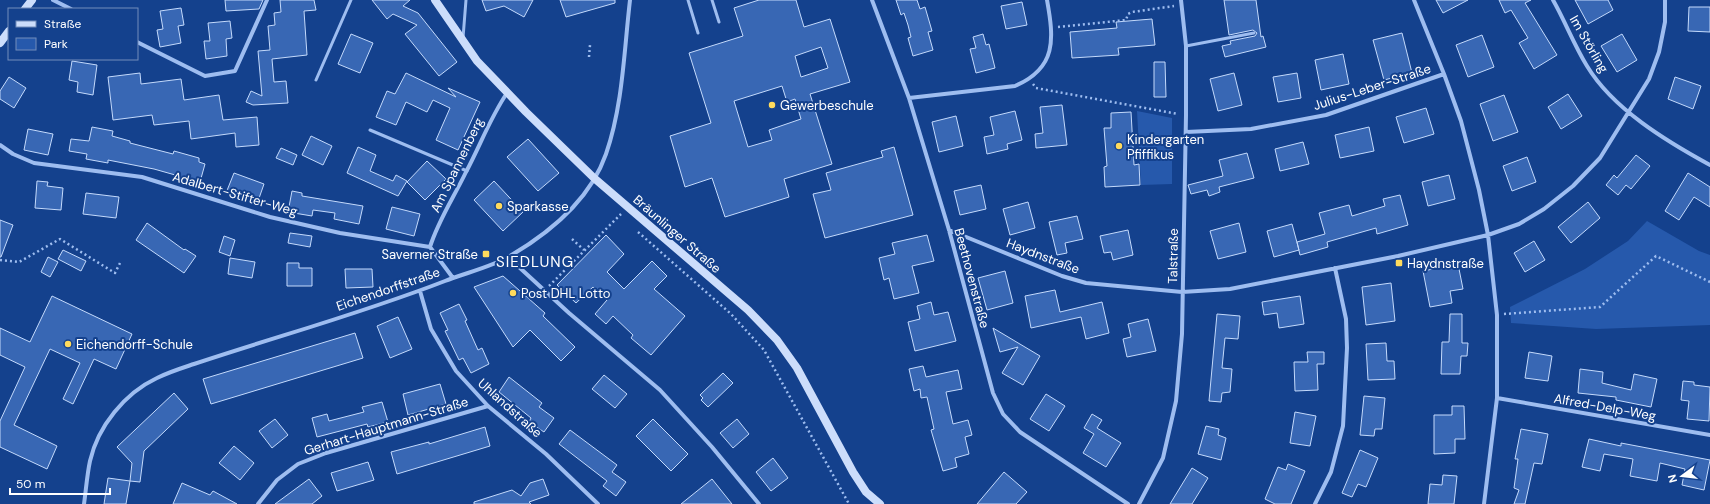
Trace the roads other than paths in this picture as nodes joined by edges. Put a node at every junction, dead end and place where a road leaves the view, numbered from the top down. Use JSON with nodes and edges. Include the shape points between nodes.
{"nodes":[{"id":1,"x":53,"y":0,"type":"edge"},
{"id":2,"x":267,"y":0,"type":"edge"},
{"id":3,"x":351,"y":0,"type":"edge"},
{"id":4,"x":435,"y":0,"type":"edge"},
{"id":5,"x":466,"y":0,"type":"edge"},
{"id":6,"x":630,"y":0,"type":"edge"},
{"id":7,"x":688,"y":0,"type":"edge"},
{"id":8,"x":712,"y":0,"type":"edge"},
{"id":9,"x":872,"y":0,"type":"edge"},
{"id":10,"x":1047,"y":0,"type":"edge"},
{"id":11,"x":1181,"y":0,"type":"edge"},
{"id":12,"x":1414,"y":0,"type":"edge"},
{"id":13,"x":1553,"y":0,"type":"edge"},
{"id":14,"x":1665,"y":0,"type":"edge"},
{"id":15,"x":69,"y":8,"type":"edge"},
{"id":16,"x":719,"y":22,"type":"dead end"},
{"id":17,"x":8,"y":32,"type":"edge"},
{"id":18,"x":698,"y":33,"type":"dead end"},
{"id":19,"x":1254,"y":33,"type":"dead end"},
{"id":20,"x":138,"y":42,"type":"edge"},
{"id":21,"x":463,"y":42,"type":"junction"},
{"id":22,"x":0,"y":43,"type":"edge"},
{"id":23,"x":1186,"y":46,"type":"junction"},
{"id":24,"x":1444,"y":74,"type":"junction"},
{"id":25,"x":316,"y":80,"type":"dead end"},
{"id":26,"x":507,"y":93,"type":"junction"},
{"id":27,"x":909,"y":98,"type":"junction"},
{"id":28,"x":1628,"y":113,"type":"junction"},
{"id":29,"x":370,"y":130,"type":"dead end"},
{"id":30,"x":1186,"y":132,"type":"junction"},
{"id":31,"x":0,"y":145,"type":"edge"},
{"id":32,"x":1710,"y":165,"type":"edge"},
{"id":33,"x":467,"y":171,"type":"junction"},
{"id":34,"x":594,"y":178,"type":"junction"},
{"id":35,"x":949,"y":230,"type":"junction"},
{"id":36,"x":1488,"y":235,"type":"junction"},
{"id":37,"x":430,"y":247,"type":"junction"},
{"id":38,"x":508,"y":257,"type":"junction"},
{"id":39,"x":1335,"y":268,"type":"junction"},
{"id":40,"x":453,"y":278,"type":"junction"},
{"id":41,"x":420,"y":291,"type":"junction"},
{"id":42,"x":1182,"y":292,"type":"junction"},
{"id":43,"x":1497,"y":398,"type":"junction"},
{"id":44,"x":488,"y":406,"type":"junction"},
{"id":45,"x":1710,"y":435,"type":"edge"},
{"id":46,"x":84,"y":504,"type":"edge"},
{"id":47,"x":258,"y":504,"type":"edge"},
{"id":48,"x":598,"y":504,"type":"edge"},
{"id":49,"x":759,"y":504,"type":"edge"},
{"id":50,"x":880,"y":504,"type":"edge"},
{"id":51,"x":1128,"y":504,"type":"edge"},
{"id":52,"x":1139,"y":504,"type":"edge"},
{"id":53,"x":1315,"y":504,"type":"edge"},
{"id":54,"x":1484,"y":504,"type":"edge"}],
"edges":[{"from":1,"to":15,"type":"street"},
{"from":2,"to":20,"type":"street","via":[[234,71],[205,76]]},
{"from":3,"to":25,"type":"lane"},
{"from":4,"to":21,"type":"main road","name":"Bräunlinger Straße"},
{"from":5,"to":21,"type":"lane"},
{"from":6,"to":34,"type":"street","name":"Eichendorffstraße","via":[[616,113],[606,154]]},
{"from":7,"to":18,"type":"lane"},
{"from":8,"to":16,"type":"lane"},
{"from":9,"to":27,"type":"street","name":"Beethovenstraße"},
{"from":10,"to":27,"type":"street","via":[[1052,27],[1051,50],[1045,64],[1028,80],[1015,86]]},
{"from":11,"to":23,"type":"street","name":"Talstraße"},
{"from":12,"to":24,"type":"street"},
{"from":13,"to":28,"type":"street","name":"Im Störling","via":[[1587,66],[1610,96]]},
{"from":14,"to":28,"type":"street","name":"Haydnstraße","via":[[1665,22],[1659,52],[1649,79]]},
{"from":17,"to":22,"type":"main road"},
{"from":19,"to":23,"type":"lane"},
{"from":21,"to":26,"type":"main road","name":"Bräunlinger Straße"},
{"from":23,"to":30,"type":"street","name":"Talstraße"},
{"from":24,"to":30,"type":"street","name":"Julius-Leber-Straße","via":[[1326,115],[1252,129]]},
{"from":24,"to":36,"type":"street","via":[[1461,121]]},
{"from":26,"to":33,"type":"street","name":"Am Spannenberg","via":[[496,109]]},
{"from":26,"to":34,"type":"main road","name":"Bräunlinger Straße"},
{"from":27,"to":35,"type":"street","name":"Beethovenstraße"},
{"from":28,"to":32,"type":"street","name":"Im Störling"},
{"from":28,"to":36,"type":"street","name":"Haydnstraße","via":[[1600,158],[1573,186],[1544,209],[1519,224]]},
{"from":29,"to":33,"type":"lane"},
{"from":30,"to":42,"type":"street","name":"Talstraße"},
{"from":31,"to":37,"type":"street","name":"Adalbert-Stifter-Weg","via":[[34,163],[142,177],[270,217],[340,233]]},
{"from":33,"to":37,"type":"street","name":"Am Spannenberg","via":[[434,232]]},
{"from":34,"to":38,"type":"street","name":"Eichendorffstraße","via":[[577,204],[566,215],[535,240]]},
{"from":34,"to":50,"type":"main road","name":"Bräunlinger Straße","via":[[748,310],[776,340],[797,368],[853,472],[866,492]]},
{"from":35,"to":42,"type":"street","name":"Haydnstraße","via":[[1062,276],[1086,283]]},
{"from":35,"to":51,"type":"street","name":"Beethovenstraße","via":[[993,393],[1003,414],[1020,432]]},
{"from":36,"to":39,"type":"street","name":"Haydnstraße"},
{"from":36,"to":43,"type":"street","via":[[1497,315]]},
{"from":37,"to":40,"type":"street"},
{"from":38,"to":40,"type":"street","name":"Eichendorffstraße"},
{"from":38,"to":49,"type":"street","via":[[660,390]]},
{"from":39,"to":42,"type":"street","name":"Haydnstraße","via":[[1230,289]]},
{"from":39,"to":53,"type":"street","via":[[1346,319],[1343,426],[1331,472]]},
{"from":40,"to":41,"type":"street","name":"Eichendorffstraße"},
{"from":41,"to":44,"type":"street","name":"Uhlandstraße","via":[[431,329],[456,371]]},
{"from":41,"to":46,"type":"street","name":"Eichendorffstraße","via":[[194,364],[157,377],[139,388],[115,411],[102,431],[90,460]]},
{"from":42,"to":52,"type":"street","name":"Talstraße","via":[[1182,334],[1176,401],[1164,458]]},
{"from":43,"to":45,"type":"street","name":"Alfred-Delp-Weg"},
{"from":43,"to":54,"type":"street"},
{"from":44,"to":47,"type":"street","name":"Gerhart-Hauptmann-Straße","via":[[326,453],[298,464],[277,480]]},
{"from":44,"to":48,"type":"street","name":"Uhlandstraße","via":[[546,454]]}]}
